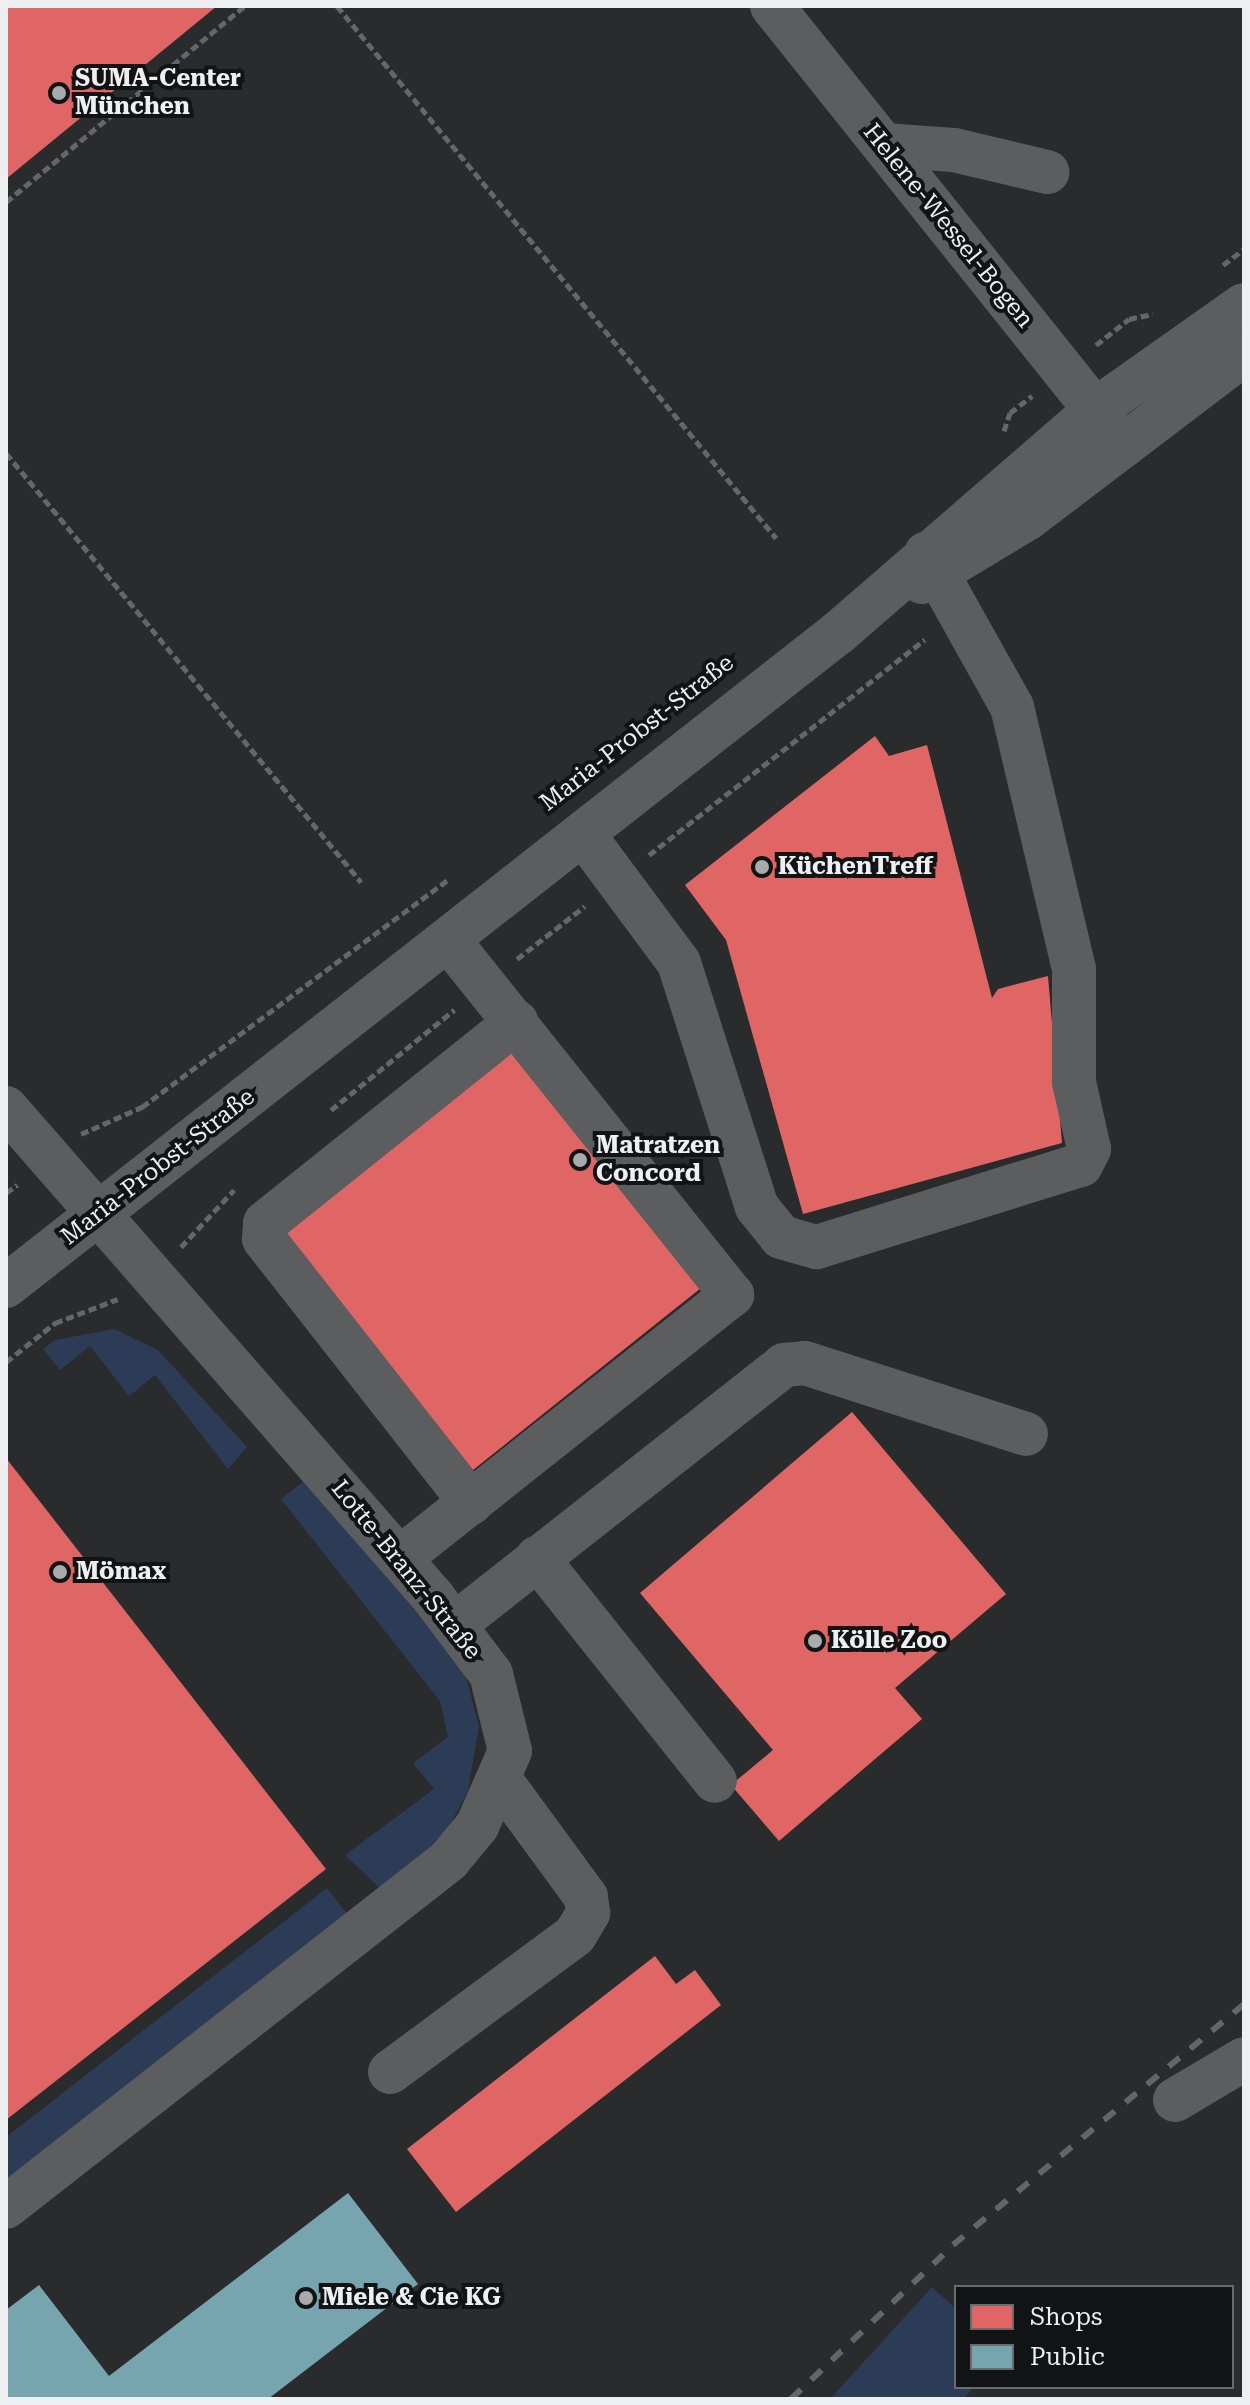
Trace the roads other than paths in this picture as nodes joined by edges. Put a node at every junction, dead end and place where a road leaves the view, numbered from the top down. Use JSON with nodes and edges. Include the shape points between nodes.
{"nodes":[{"id":1,"x":772,"y":6,"type":"edge"},
{"id":2,"x":884,"y":145,"type":"junction"},
{"id":3,"x":1047,"y":172,"type":"dead end"},
{"id":4,"x":1244,"y":305,"type":"edge"},
{"id":5,"x":1244,"y":354,"type":"edge"},
{"id":6,"x":1095,"y":410,"type":"junction"},
{"id":7,"x":1124,"y":446,"type":"junction"},
{"id":8,"x":931,"y":563,"type":"junction"},
{"id":9,"x":584,"y":835,"type":"junction"},
{"id":10,"x":449,"y":940,"type":"junction"},
{"id":11,"x":516,"y":1022,"type":"junction"},
{"id":12,"x":6,"y":1108,"type":"edge"},
{"id":13,"x":99,"y":1213,"type":"junction"},
{"id":14,"x":6,"y":1286,"type":"edge"},
{"id":15,"x":1026,"y":1434,"type":"dead end"},
{"id":16,"x":471,"y":1503,"type":"junction"},
{"id":17,"x":400,"y":1558,"type":"junction"},
{"id":18,"x":537,"y":1558,"type":"junction"},
{"id":19,"x":454,"y":1625,"type":"junction"},
{"id":20,"x":499,"y":1778,"type":"junction"},
{"id":21,"x":715,"y":1781,"type":"dead end"},
{"id":22,"x":1244,"y":2059,"type":"edge"},
{"id":23,"x":390,"y":2072,"type":"dead end"},
{"id":24,"x":1175,"y":2100,"type":"dead end"},
{"id":25,"x":6,"y":2207,"type":"edge"}],
"edges":[{"from":1,"to":2,"type":"street","name":"Helene-Wessel-Bogen"},
{"from":2,"to":3,"type":"street","via":[[954,150]]},
{"from":2,"to":6,"type":"street","name":"Helene-Wessel-Bogen"},
{"from":4,"to":6,"type":"street","name":"Maria-Probst-Straße"},
{"from":5,"to":7,"type":"street","name":"Maria-Probst-Straße"},
{"from":6,"to":7,"type":"street","name":"Helene-Wessel-Bogen"},
{"from":6,"to":8,"type":"street","name":"Maria-Probst-Straße"},
{"from":7,"to":8,"type":"street","name":"Maria-Probst-Straße","via":[[1028,518]]},
{"from":8,"to":9,"type":"street","name":"Maria-Probst-Straße"},
{"from":8,"to":9,"type":"street","via":[[1012,707],[1074,969],[1074,1082],[1089,1149],[1081,1165],[817,1247],[781,1237],[757,1207],[679,963]]},
{"from":9,"to":10,"type":"street","name":"Maria-Probst-Straße"},
{"from":10,"to":11,"type":"street"},
{"from":10,"to":13,"type":"street","name":"Maria-Probst-Straße"},
{"from":11,"to":16,"type":"street","via":[[265,1223],[264,1239]]},
{"from":11,"to":16,"type":"street","via":[[732,1295]]},
{"from":12,"to":13,"type":"street","name":"Lotte-Branz-Straße"},
{"from":13,"to":14,"type":"street","name":"Maria-Probst-Straße"},
{"from":13,"to":17,"type":"street","name":"Lotte-Branz-Straße"},
{"from":15,"to":18,"type":"street","via":[[805,1363],[784,1365]]},
{"from":16,"to":17,"type":"street"},
{"from":17,"to":19,"type":"street","name":"Lotte-Branz-Straße"},
{"from":18,"to":19,"type":"street"},
{"from":18,"to":21,"type":"street"},
{"from":19,"to":20,"type":"street","name":"Lotte-Branz-Straße","via":[[491,1674],[510,1751]]},
{"from":20,"to":23,"type":"street","via":[[586,1897],[588,1913],[575,1935]]},
{"from":20,"to":25,"type":"street","name":"Lotte-Branz-Straße","via":[[477,1826],[448,1861]]},
{"from":22,"to":24,"type":"street"}]}
